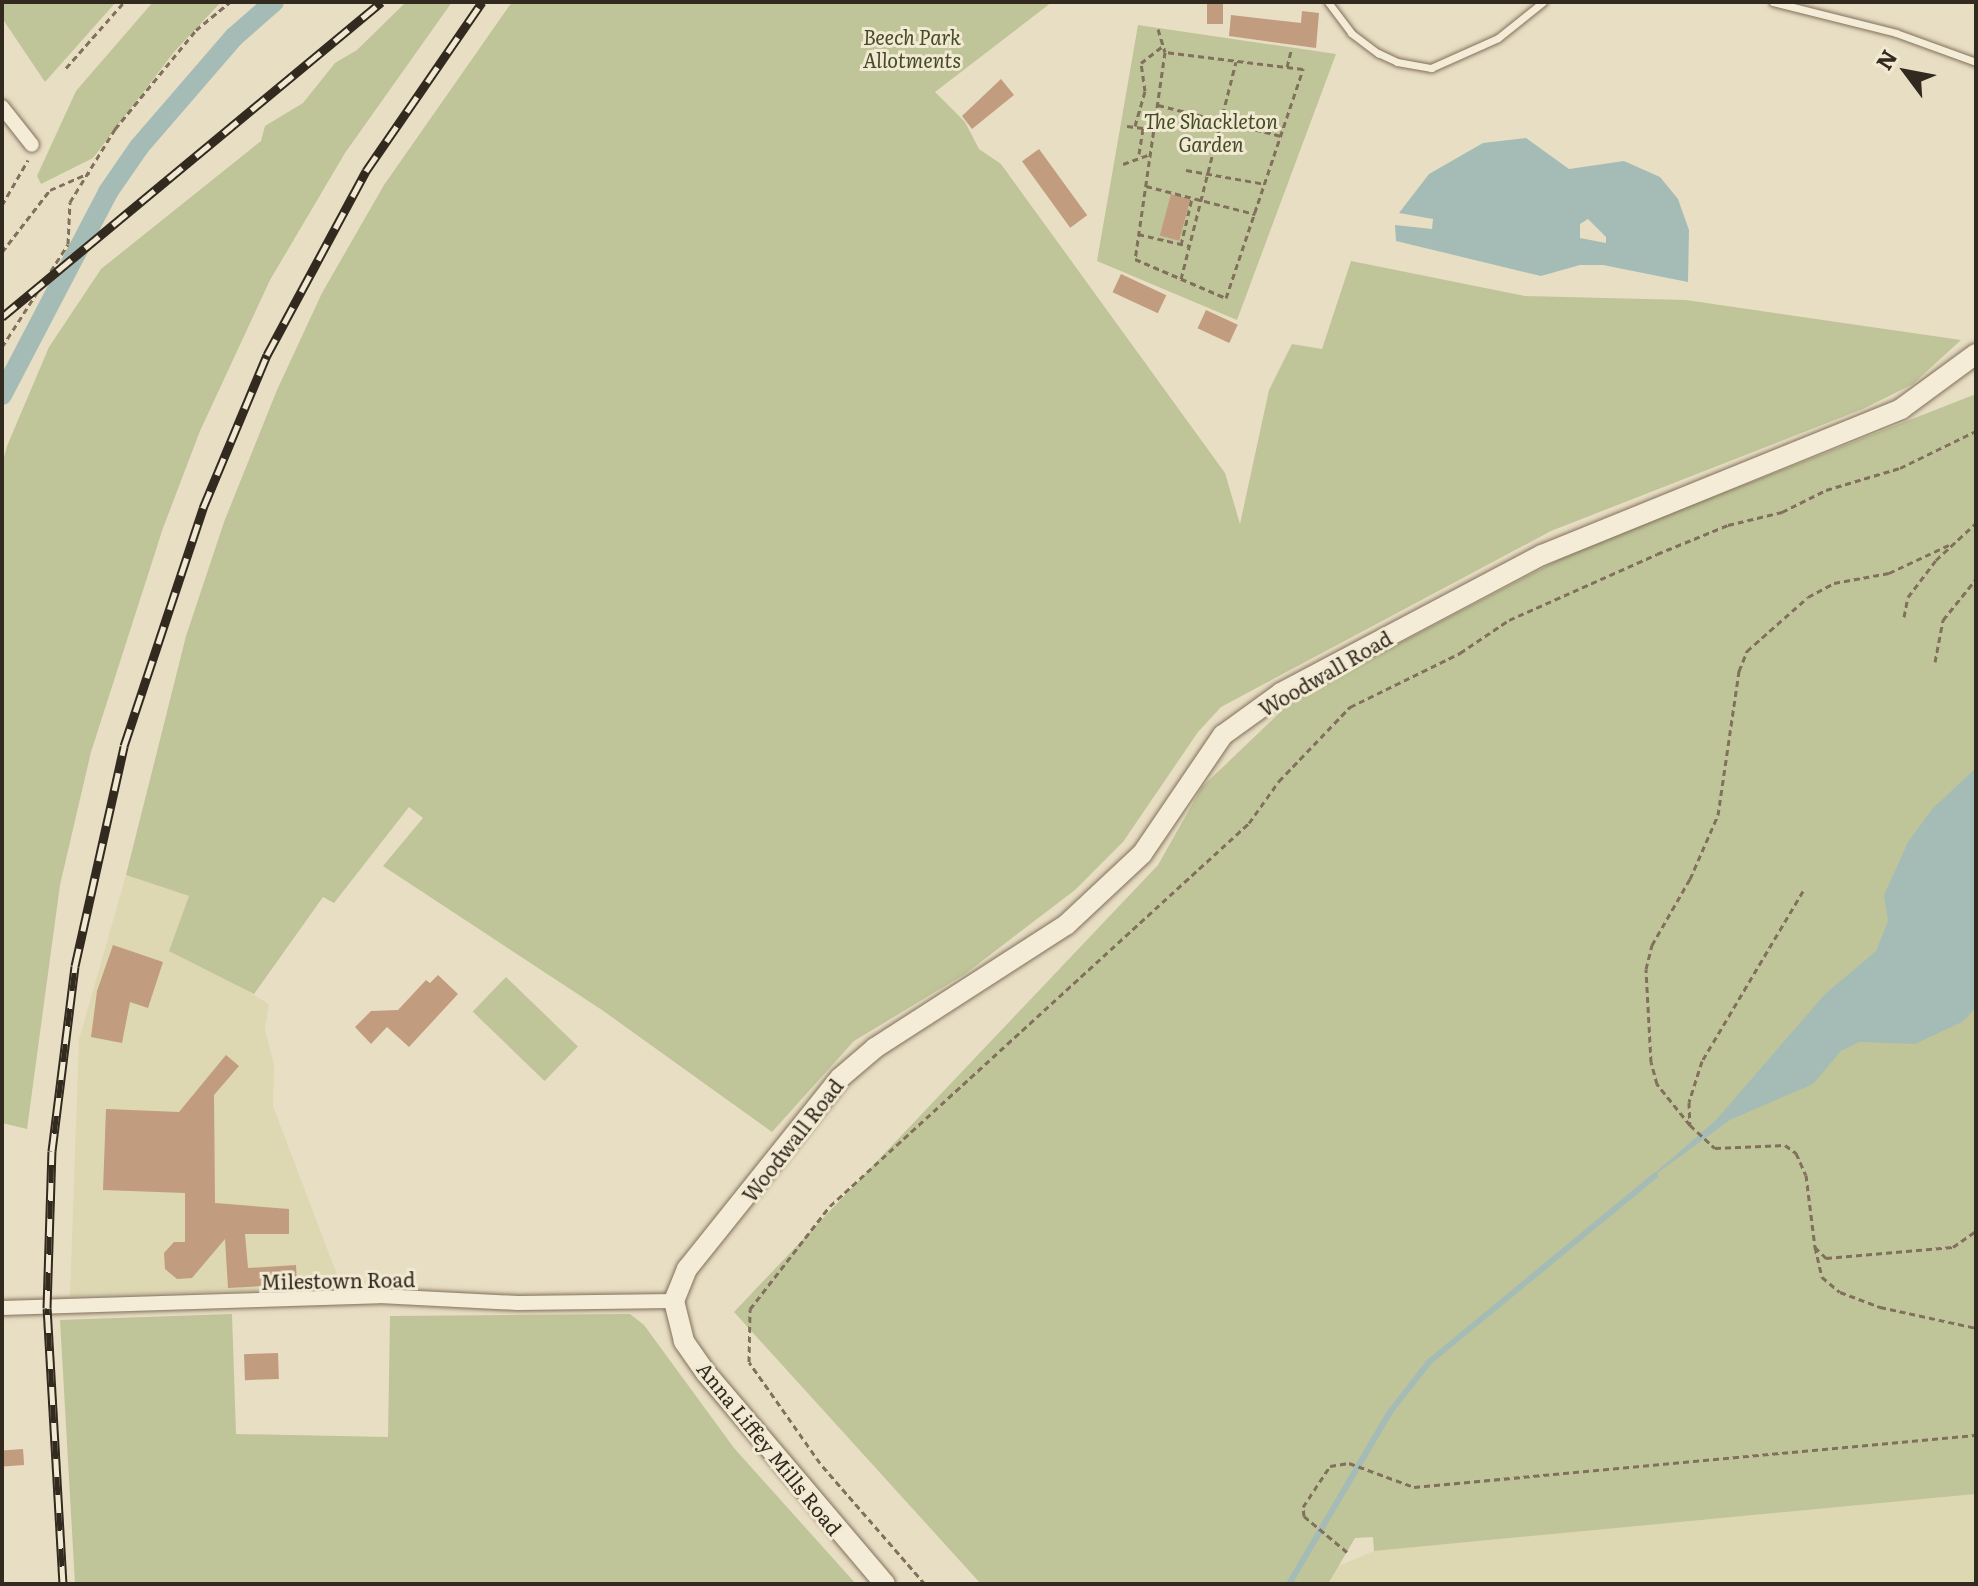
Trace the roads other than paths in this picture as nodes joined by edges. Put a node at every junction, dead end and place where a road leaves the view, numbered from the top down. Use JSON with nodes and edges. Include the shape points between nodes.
{"nodes":[{"id":1,"x":1328,"y":2,"type":"edge"},
{"id":2,"x":1543,"y":2,"type":"edge"},
{"id":3,"x":1773,"y":2,"type":"edge"},
{"id":4,"x":1976,"y":62,"type":"edge"},
{"id":5,"x":2,"y":107,"type":"edge"},
{"id":6,"x":32,"y":145,"type":"road end"},
{"id":7,"x":1976,"y":354,"type":"edge"},
{"id":8,"x":674,"y":1301,"type":"junction"},
{"id":9,"x":2,"y":1308,"type":"edge"},
{"id":10,"x":885,"y":1584,"type":"edge"}],
"edges":[{"from":1,"to":2,"type":"lane","via":[[1351,33],[1378,53],[1431,68],[1498,38]]},
{"from":3,"to":4,"type":"lane","via":[[1896,33]]},
{"from":5,"to":6,"type":"street"},
{"from":7,"to":8,"type":"main road","name":"Woodwall Road","via":[[1901,409],[1542,555],[1281,693],[1246,718],[1223,735],[1197,768],[1142,854],[1066,925],[875,1048],[840,1078],[687,1269]]},
{"from":8,"to":9,"type":"street","name":"Milestown Road","via":[[518,1303],[379,1296]]},
{"from":8,"to":10,"type":"main road","name":"Anna Liffey Mills Road","via":[[684,1341],[706,1373]]}]}
